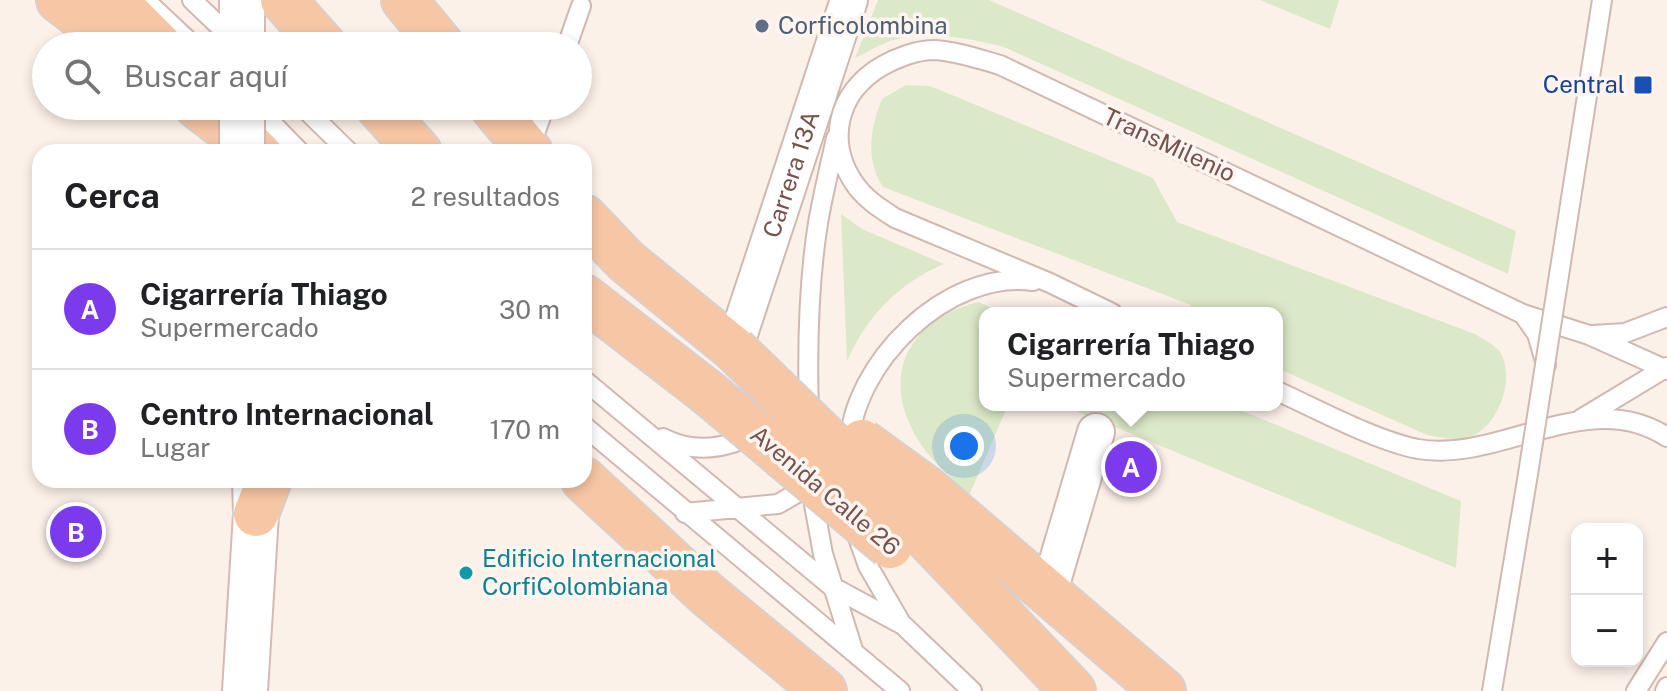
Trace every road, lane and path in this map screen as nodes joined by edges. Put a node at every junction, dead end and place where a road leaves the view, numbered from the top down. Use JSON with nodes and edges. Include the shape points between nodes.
{"nodes":[{"id":1,"x":59,"y":0,"type":"edge"},
{"id":2,"x":114,"y":0,"type":"edge"},
{"id":3,"x":145,"y":0,"type":"edge"},
{"id":4,"x":192,"y":0,"type":"edge"},
{"id":5,"x":242,"y":0,"type":"edge"},
{"id":6,"x":283,"y":0,"type":"edge"},
{"id":7,"x":404,"y":0,"type":"edge"},
{"id":8,"x":849,"y":0,"type":"edge"},
{"id":9,"x":1602,"y":0,"type":"edge"},
{"id":10,"x":581,"y":6,"type":"dead end"},
{"id":11,"x":101,"y":32,"type":"edge"},
{"id":12,"x":146,"y":32,"type":"edge"},
{"id":13,"x":179,"y":32,"type":"edge"},
{"id":14,"x":226,"y":32,"type":"edge"},
{"id":15,"x":241,"y":32,"type":"edge"},
{"id":16,"x":312,"y":32,"type":"edge"},
{"id":17,"x":430,"y":32,"type":"edge"},
{"id":18,"x":572,"y":32,"type":"edge"},
{"id":19,"x":216,"y":120,"type":"edge"},
{"id":20,"x":231,"y":120,"type":"edge"},
{"id":21,"x":242,"y":120,"type":"edge"},
{"id":22,"x":269,"y":120,"type":"edge"},
{"id":23,"x":316,"y":120,"type":"edge"},
{"id":24,"x":390,"y":120,"type":"edge"},
{"id":25,"x":504,"y":120,"type":"edge"},
{"id":26,"x":540,"y":120,"type":"edge"},
{"id":27,"x":837,"y":131,"type":"junction"},
{"id":28,"x":242,"y":144,"type":"edge"},
{"id":29,"x":249,"y":144,"type":"edge"},
{"id":30,"x":253,"y":144,"type":"edge"},
{"id":31,"x":292,"y":144,"type":"edge"},
{"id":32,"x":341,"y":144,"type":"edge"},
{"id":33,"x":412,"y":144,"type":"edge"},
{"id":34,"x":524,"y":144,"type":"edge"},
{"id":35,"x":532,"y":144,"type":"edge"},
{"id":36,"x":592,"y":225,"type":"edge"},
{"id":37,"x":1050,"y":283,"type":"junction"},
{"id":38,"x":592,"y":303,"type":"edge"},
{"id":39,"x":1100,"y":307,"type":"edge"},
{"id":40,"x":1523,"y":314,"type":"junction"},
{"id":41,"x":1667,"y":317,"type":"edge"},
{"id":42,"x":1589,"y":335,"type":"junction"},
{"id":43,"x":734,"y":349,"type":"junction"},
{"id":44,"x":808,"y":362,"type":"junction"},
{"id":45,"x":1666,"y":368,"type":"edge"},
{"id":46,"x":592,"y":386,"type":"edge"},
{"id":47,"x":1283,"y":394,"type":"edge"},
{"id":48,"x":1578,"y":420,"type":"junction"},
{"id":49,"x":640,"y":425,"type":"junction"},
{"id":50,"x":1535,"y":429,"type":"junction"},
{"id":51,"x":849,"y":430,"type":"junction"},
{"id":52,"x":1096,"y":432,"type":"dead end"},
{"id":53,"x":592,"y":433,"type":"edge"},
{"id":54,"x":1667,"y":437,"type":"edge"},
{"id":55,"x":592,"y":487,"type":"edge"},
{"id":56,"x":811,"y":487,"type":"junction"},
{"id":57,"x":567,"y":488,"type":"edge"},
{"id":58,"x":260,"y":491,"type":"edge"},
{"id":59,"x":741,"y":508,"type":"junction"},
{"id":60,"x":685,"y":513,"type":"junction"},
{"id":61,"x":909,"y":519,"type":"junction"},
{"id":62,"x":831,"y":586,"type":"junction"},
{"id":63,"x":1049,"y":591,"type":"junction"},
{"id":64,"x":708,"y":595,"type":"junction"},
{"id":65,"x":903,"y":625,"type":"junction"},
{"id":66,"x":1667,"y":642,"type":"edge"},
{"id":67,"x":853,"y":650,"type":"junction"},
{"id":68,"x":245,"y":691,"type":"edge"},
{"id":69,"x":824,"y":691,"type":"edge"},
{"id":70,"x":900,"y":691,"type":"edge"},
{"id":71,"x":972,"y":691,"type":"edge"},
{"id":72,"x":1062,"y":691,"type":"edge"},
{"id":73,"x":1073,"y":691,"type":"edge"},
{"id":74,"x":1163,"y":691,"type":"edge"},
{"id":75,"x":1492,"y":691,"type":"edge"},
{"id":76,"x":1636,"y":691,"type":"edge"}],
"edges":[{"from":1,"to":11,"type":"main road"},
{"from":2,"to":12,"type":"main road"},
{"from":3,"to":13,"type":"lane"},
{"from":4,"to":14,"type":"lane"},
{"from":5,"to":15,"type":"main road"},
{"from":6,"to":16,"type":"main road"},
{"from":7,"to":17,"type":"main road"},
{"from":8,"to":43,"type":"street","name":"Carrera 13A"},
{"from":9,"to":75,"type":"lane","bridge":true},
{"from":10,"to":18,"type":"lane"},
{"from":19,"to":29,"type":"main road"},
{"from":20,"to":30,"type":"main road"},
{"from":21,"to":28,"type":"main road","bridge":true},
{"from":22,"to":31,"type":"lane"},
{"from":23,"to":32,"type":"lane"},
{"from":24,"to":33,"type":"main road"},
{"from":25,"to":34,"type":"main road"},
{"from":26,"to":35,"type":"lane"},
{"from":27,"to":37,"type":"lane","via":[[844,163],[873,204]]},
{"from":27,"to":40,"type":"lane","name":"TransMilenio","via":[[844,105],[875,70],[894,59],[932,50],[964,55],[1000,65]]},
{"from":27,"to":44,"type":"lane","name":"TransMilenio","via":[[818,223]]},
{"from":36,"to":43,"type":"main road","via":[[626,261]]},
{"from":37,"to":39,"type":"lane"},
{"from":37,"to":51,"type":"lane","via":[[1020,279],[988,285],[929,312],[883,356],[865,384]]},
{"from":38,"to":61,"type":"main road","name":"Avenida Calle 26","bridge":true,"via":[[707,392]]},
{"from":40,"to":42,"type":"lane","name":"TransMilenio"},
{"from":40,"to":50,"type":"lane","via":[[1537,334],[1548,382]]},
{"from":41,"to":42,"type":"lane","name":"TransMilenio","via":[[1625,333]]},
{"from":42,"to":45,"type":"lane","name":"TransMilenio"},
{"from":43,"to":61,"type":"main road","bridge":true},
{"from":44,"to":49,"type":"lane","name":"TransMilenio","via":[[798,391],[780,416],[756,434],[728,445],[696,447],[667,440]]},
{"from":44,"to":56,"type":"lane","name":"TransMilenio"},
{"from":45,"to":48,"type":"lane","name":"TransMilenio"},
{"from":46,"to":49,"type":"lane","name":"TransMilenio"},
{"from":47,"to":50,"type":"lane","name":"TransMilenio","via":[[1418,449],[1463,450]]},
{"from":48,"to":50,"type":"lane","name":"TransMilenio"},
{"from":48,"to":54,"type":"lane","name":"TransMilenio","via":[[1618,420]]},
{"from":49,"to":59,"type":"lane","name":"TransMilenio"},
{"from":51,"to":56,"type":"lane","via":[[829,470]]},
{"from":51,"to":65,"type":"lane","via":[[847,507],[868,566]]},
{"from":52,"to":63,"type":"street"},
{"from":53,"to":60,"type":"lane","name":"TransMilenio"},
{"from":55,"to":64,"type":"main road"},
{"from":56,"to":59,"type":"lane","via":[[778,504]]},
{"from":56,"to":62,"type":"lane","name":"TransMilenio"},
{"from":57,"to":64,"type":"main road"},
{"from":58,"to":68,"type":"main road"},
{"from":59,"to":60,"type":"lane"},
{"from":59,"to":62,"type":"lane","name":"TransMilenio"},
{"from":60,"to":67,"type":"lane","name":"TransMilenio"},
{"from":61,"to":63,"type":"main road"},
{"from":61,"to":72,"type":"main road","name":"Avenida Calle 26"},
{"from":61,"to":73,"type":"main road"},
{"from":62,"to":65,"type":"lane"},
{"from":62,"to":67,"type":"lane","name":"TransMilenio"},
{"from":63,"to":74,"type":"main road"},
{"from":64,"to":69,"type":"main road"},
{"from":65,"to":71,"type":"lane"},
{"from":66,"to":76,"type":"lane"},
{"from":67,"to":70,"type":"lane","name":"TransMilenio"}]}
